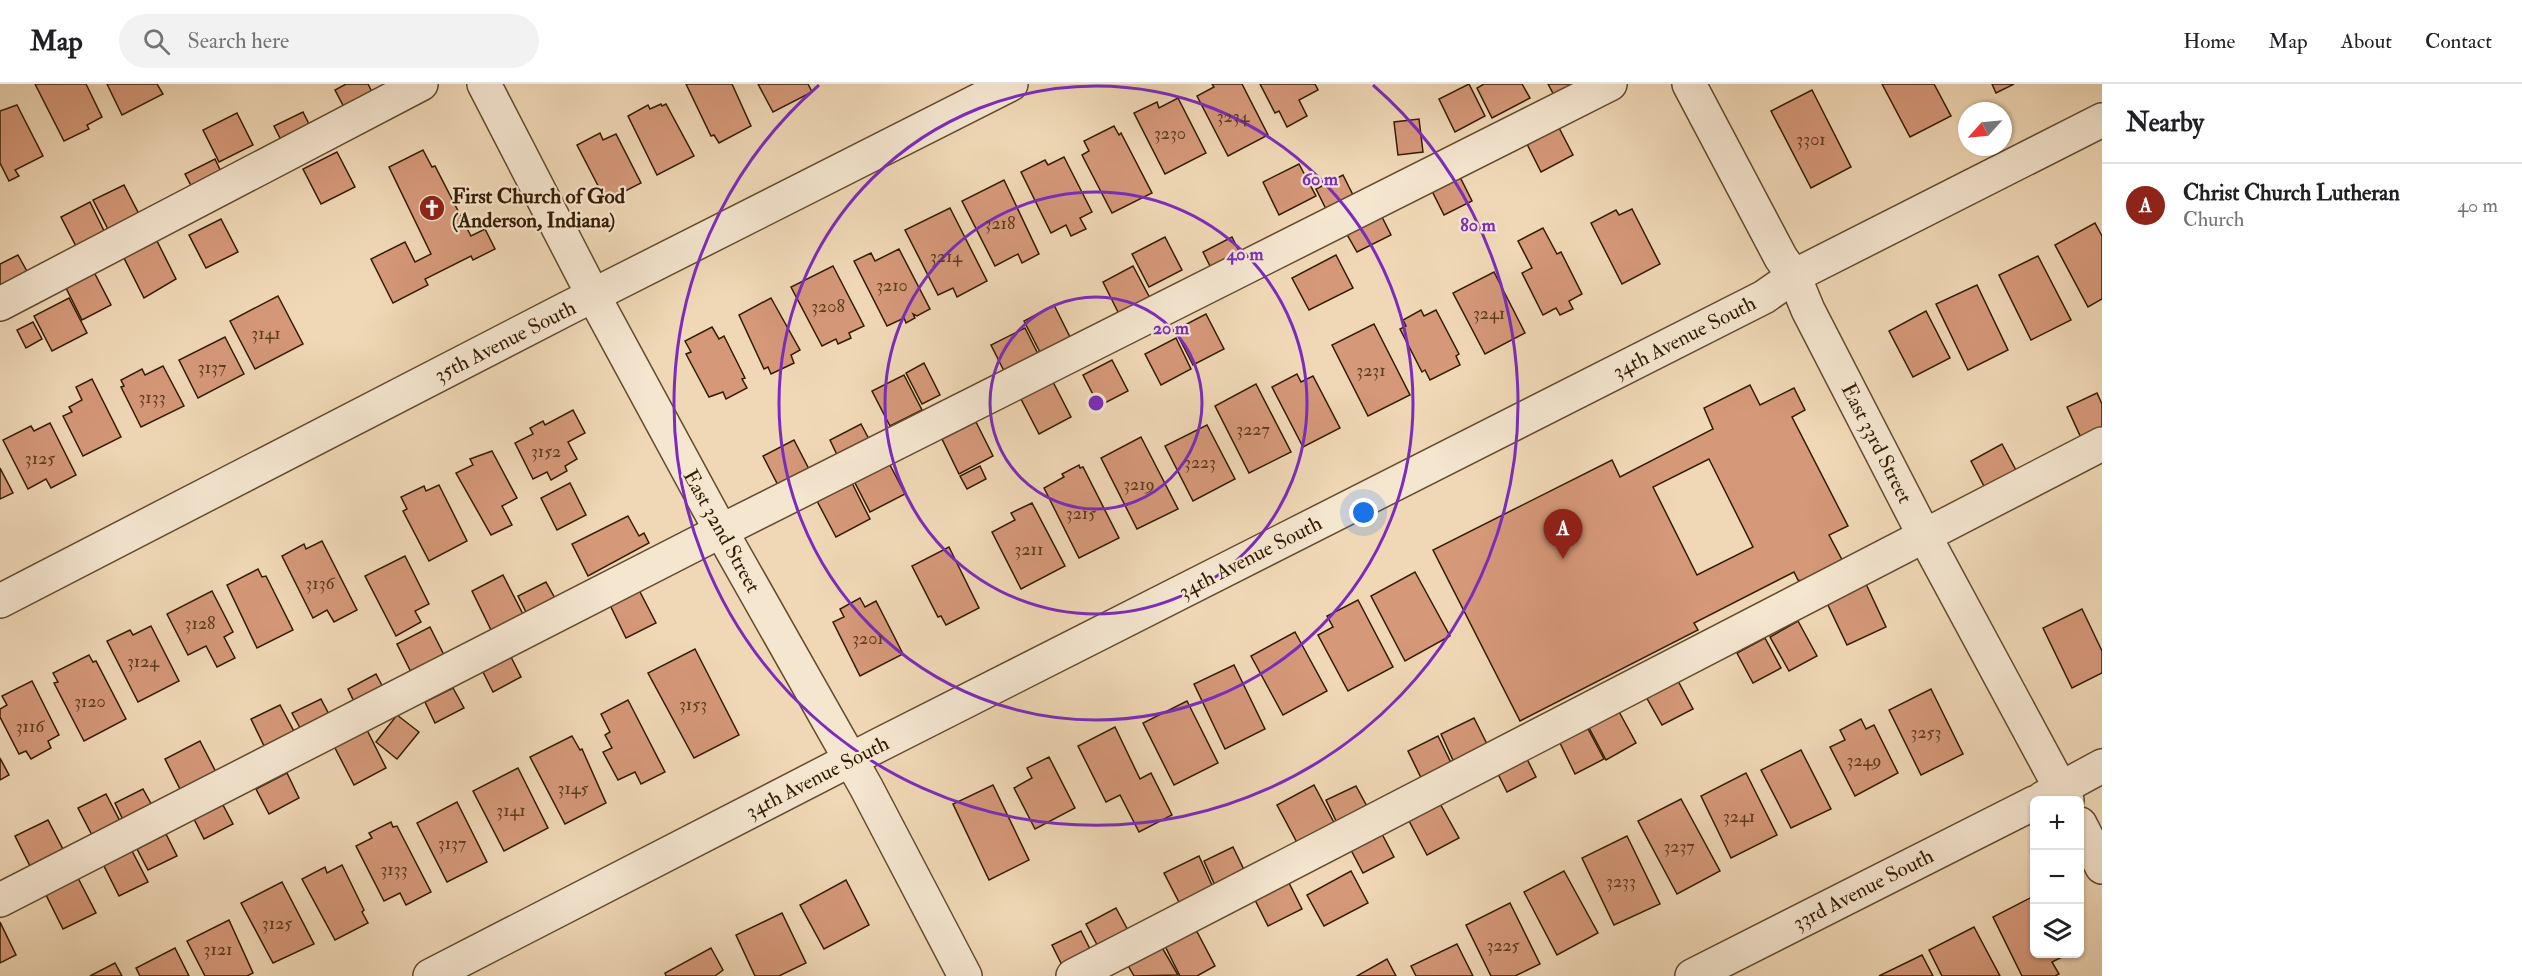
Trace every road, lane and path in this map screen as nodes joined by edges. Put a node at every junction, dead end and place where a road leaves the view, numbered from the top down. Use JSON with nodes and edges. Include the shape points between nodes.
{"nodes":[{"id":1,"x":421,"y":84,"type":"edge"},
{"id":2,"x":484,"y":84,"type":"edge"},
{"id":3,"x":1011,"y":84,"type":"edge"},
{"id":4,"x":1610,"y":84,"type":"edge"},
{"id":5,"x":1689,"y":84,"type":"edge"},
{"id":6,"x":2102,"y":120,"type":"edge"},
{"id":7,"x":1794,"y":276,"type":"junction"},
{"id":8,"x":593,"y":295,"type":"junction"},
{"id":9,"x":0,"y":304,"type":"edge"},
{"id":10,"x":2102,"y":444,"type":"edge"},
{"id":11,"x":721,"y":531,"type":"junction"},
{"id":12,"x":1924,"y":535,"type":"junction"},
{"id":13,"x":0,"y":601,"type":"edge"},
{"id":14,"x":850,"y":759,"type":"junction"},
{"id":15,"x":2102,"y":766,"type":"edge"},
{"id":16,"x":2049,"y":796,"type":"edge"},
{"id":17,"x":2053,"y":796,"type":"edge"},
{"id":18,"x":2030,"y":808,"type":"edge"},
{"id":19,"x":2084,"y":833,"type":"edge"},
{"id":20,"x":2102,"y":867,"type":"edge"},
{"id":21,"x":0,"y":900,"type":"edge"},
{"id":22,"x":430,"y":976,"type":"edge"},
{"id":23,"x":965,"y":976,"type":"edge"},
{"id":24,"x":1073,"y":976,"type":"edge"},
{"id":25,"x":1692,"y":976,"type":"edge"}],
"edges":[{"from":1,"to":9,"type":"street"},
{"from":2,"to":8,"type":"street","name":"East 32nd Street"},
{"from":3,"to":8,"type":"street","name":"35th Avenue South"},
{"from":4,"to":11,"type":"street"},
{"from":5,"to":7,"type":"street","name":"East 33rd Street"},
{"from":6,"to":7,"type":"street","name":"34th Avenue South"},
{"from":7,"to":12,"type":"street","name":"East 33rd Street"},
{"from":7,"to":14,"type":"street","name":"34th Avenue South","via":[[1764,297]]},
{"from":8,"to":11,"type":"street","name":"East 32nd Street"},
{"from":8,"to":13,"type":"street","name":"35th Avenue South"},
{"from":10,"to":12,"type":"street"},
{"from":11,"to":14,"type":"street","name":"East 32nd Street"},
{"from":11,"to":21,"type":"street"},
{"from":12,"to":16,"type":"street","name":"East 33rd Street"},
{"from":12,"to":24,"type":"street"},
{"from":14,"to":22,"type":"street","name":"34th Avenue South"},
{"from":14,"to":23,"type":"street","name":"East 32nd Street"},
{"from":15,"to":17,"type":"street","name":"33rd Avenue South"},
{"from":18,"to":25,"type":"street","name":"33rd Avenue South"},
{"from":19,"to":20,"type":"street"}]}
